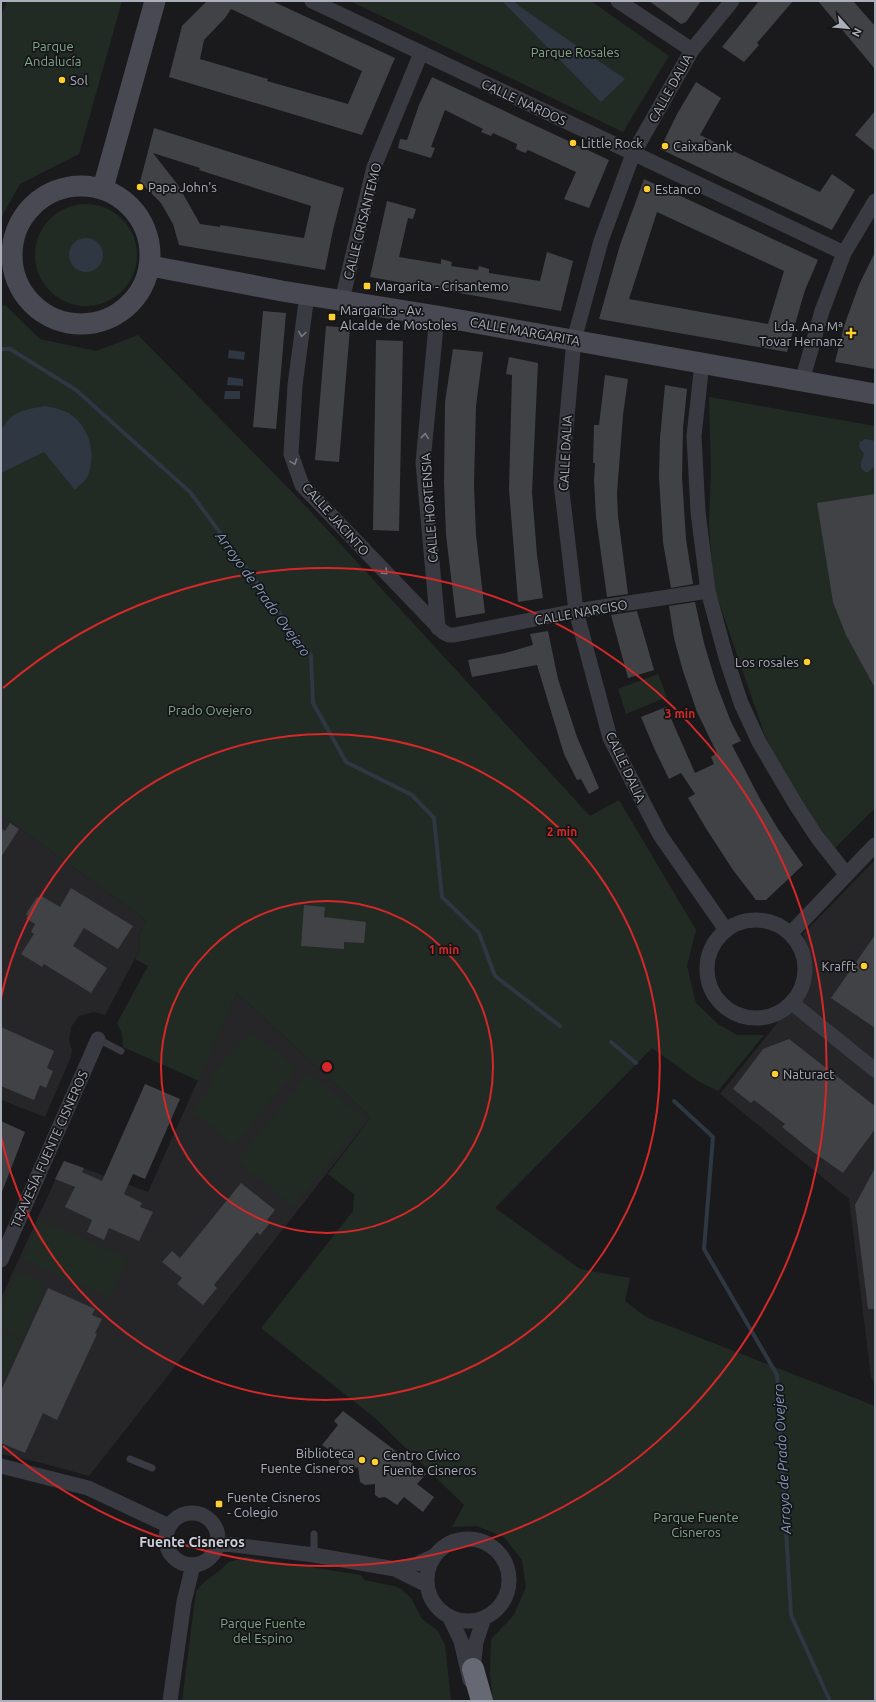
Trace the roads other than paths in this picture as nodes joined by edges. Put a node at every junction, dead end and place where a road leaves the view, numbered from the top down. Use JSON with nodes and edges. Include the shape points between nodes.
{"nodes":[{"id":1,"x":155,"y":1,"type":"edge"},
{"id":2,"x":312,"y":1,"type":"edge"},
{"id":3,"x":618,"y":1,"type":"edge"},
{"id":4,"x":732,"y":1,"type":"edge"},
{"id":5,"x":692,"y":50,"type":"junction"},
{"id":6,"x":421,"y":53,"type":"junction"},
{"id":7,"x":633,"y":154,"type":"junction"},
{"id":8,"x":103,"y":188,"type":"junction"},
{"id":9,"x":875,"y":201,"type":"edge"},
{"id":10,"x":844,"y":253,"type":"junction"},
{"id":11,"x":151,"y":266,"type":"junction"},
{"id":12,"x":9,"y":283,"type":"edge"},
{"id":13,"x":307,"y":295,"type":"junction"},
{"id":14,"x":342,"y":300,"type":"junction"},
{"id":15,"x":437,"y":316,"type":"junction"},
{"id":16,"x":574,"y":340,"type":"junction"},
{"id":17,"x":702,"y":363,"type":"junction"},
{"id":18,"x":802,"y":382,"type":"junction"},
{"id":19,"x":875,"y":394,"type":"edge"},
{"id":20,"x":432,"y":562,"type":"junction"},
{"id":21,"x":708,"y":591,"type":"junction"},
{"id":22,"x":405,"y":592,"type":"junction"},
{"id":23,"x":576,"y":612,"type":"junction"},
{"id":24,"x":438,"y":628,"type":"junction"},
{"id":25,"x":454,"y":635,"type":"joint"},
{"id":26,"x":875,"y":844,"type":"edge"},
{"id":27,"x":846,"y":874,"type":"junction"},
{"id":28,"x":726,"y":930,"type":"junction"},
{"id":29,"x":791,"y":933,"type":"junction"},
{"id":30,"x":792,"y":1003,"type":"junction"},
{"id":31,"x":98,"y":1039,"type":"joint"},
{"id":32,"x":121,"y":1051,"type":"dead end"},
{"id":33,"x":875,"y":1070,"type":"edge"},
{"id":34,"x":1,"y":1260,"type":"edge"},
{"id":35,"x":130,"y":1459,"type":"dead end"},
{"id":36,"x":1,"y":1466,"type":"edge"},
{"id":37,"x":152,"y":1468,"type":"dead end"},
{"id":38,"x":169,"y":1526,"type":"junction"},
{"id":39,"x":314,"y":1534,"type":"dead end"},
{"id":40,"x":218,"y":1542,"type":"junction"},
{"id":41,"x":314,"y":1555,"type":"junction"},
{"id":42,"x":434,"y":1556,"type":"junction"},
{"id":43,"x":193,"y":1565,"type":"junction"},
{"id":44,"x":395,"y":1569,"type":"junction"},
{"id":45,"x":427,"y":1585,"type":"junction"},
{"id":46,"x":449,"y":1616,"type":"junction"},
{"id":47,"x":484,"y":1618,"type":"junction"},
{"id":48,"x":473,"y":1669,"type":"joint"},
{"id":49,"x":476,"y":1698,"type":"edge"},
{"id":50,"x":170,"y":1701,"type":"edge"}],
"edges":[{"from":1,"to":8,"type":"street"},
{"from":2,"to":6,"type":"street","name":"CALLE NARDOS"},
{"from":3,"to":5,"type":"street"},
{"from":4,"to":5,"type":"street","name":"CALLE DALIA"},
{"from":5,"to":7,"type":"street","name":"CALLE DALIA"},
{"from":6,"to":7,"type":"street","name":"CALLE NARDOS"},
{"from":6,"to":14,"type":"street","name":"CALLE CRISANTEMO","via":[[374,167]]},
{"from":7,"to":10,"type":"street","name":"CALLE NARDOS"},
{"from":7,"to":16,"type":"street","name":"CALLE DALIA","via":[[601,241]]},
{"from":8,"to":11,"type":"street","via":[[131,205],[138,216],[148,233]]},
{"from":8,"to":12,"type":"street","via":[[75,185],[48,193],[28,209],[15,231]]},
{"from":9,"to":10,"type":"street"},
{"from":10,"to":18,"type":"street","via":[[822,311]]},
{"from":11,"to":12,"type":"street","via":[[141,291],[122,312],[97,323],[70,324],[48,316]]},
{"from":11,"to":13,"type":"street","name":"CALLE MARGARITA"},
{"from":13,"to":14,"type":"street","name":"CALLE MARGARITA"},
{"from":13,"to":22,"type":"street","name":"CALLE JACINTO","one_way":true,"via":[[295,385],[291,454],[302,485]]},
{"from":14,"to":15,"type":"street","name":"CALLE MARGARITA"},
{"from":15,"to":16,"type":"street","name":"CALLE MARGARITA"},
{"from":20,"to":15,"type":"street","name":"CALLE HORTENSIA","one_way":true,"via":[[423,462]]},
{"from":16,"to":17,"type":"street","name":"CALLE MARGARITA"},
{"from":16,"to":23,"type":"street","name":"CALLE DALIA","via":[[561,483]]},
{"from":17,"to":18,"type":"street","name":"CALLE MARGARITA"},
{"from":17,"to":21,"type":"street","via":[[694,436],[698,512]]},
{"from":18,"to":19,"type":"street","name":"CALLE MARGARITA"},
{"from":20,"to":22,"type":"street","via":[[427,592],[419,596]]},
{"from":20,"to":24,"type":"street","name":"CALLE HORTENSIA"},
{"from":21,"to":23,"type":"street","name":"CALLE NARCISO"},
{"from":21,"to":27,"type":"street","via":[[741,703],[759,742],[817,837]]},
{"from":22,"to":24,"type":"street","name":"CALLE JACINTO"},
{"from":23,"to":25,"type":"street","name":"CALLE NARCISO"},
{"from":23,"to":28,"type":"street","name":"CALLE DALIA","via":[[610,738],[660,835]]},
{"from":24,"to":25,"type":"street","name":"CALLE JACINTO","via":[[446,634]]},
{"from":26,"to":27,"type":"street"},
{"from":27,"to":29,"type":"street"},
{"from":28,"to":29,"type":"street","via":[[742,922],[759,919],[771,921]]},
{"from":28,"to":30,"type":"street","via":[[715,942],[708,956],[707,973],[710,987],[717,999],[727,1009],[740,1016],[754,1018],[768,1017],[781,1012]]},
{"from":29,"to":30,"type":"street","via":[[800,945],[806,975],[801,990]]},
{"from":30,"to":33,"type":"street"},
{"from":31,"to":32,"type":"lane"},
{"from":31,"to":34,"type":"street","name":"TRAVESÍA FUENTE CISNEROS"},
{"from":35,"to":37,"type":"lane"},
{"from":36,"to":38,"type":"street","via":[[88,1488]]},
{"from":38,"to":40,"type":"street","via":[[181,1515],[188,1512],[198,1513],[212,1522],[217,1531]]},
{"from":38,"to":43,"type":"street","via":[[166,1540],[169,1552],[177,1561]]},
{"from":39,"to":41,"type":"lane"},
{"from":40,"to":41,"type":"street"},
{"from":40,"to":43,"type":"street","via":[[211,1557]]},
{"from":41,"to":44,"type":"street"},
{"from":42,"to":44,"type":"street","via":[[418,1564]]},
{"from":42,"to":45,"type":"street","via":[[429,1565]]},
{"from":42,"to":47,"type":"street","via":[[446,1545],[472,1538],[492,1546],[500,1553],[506,1562],[509,1584],[497,1608]]},
{"from":43,"to":50,"type":"street","via":[[184,1602]]},
{"from":44,"to":45,"type":"street"},
{"from":45,"to":46,"type":"street","via":[[434,1603],[440,1611]]},
{"from":46,"to":47,"type":"street","via":[[466,1621]]},
{"from":46,"to":49,"type":"street","via":[[461,1640]]},
{"from":47,"to":48,"type":"street","via":[[476,1642]]},
{"from":48,"to":49,"type":"highway"}]}
